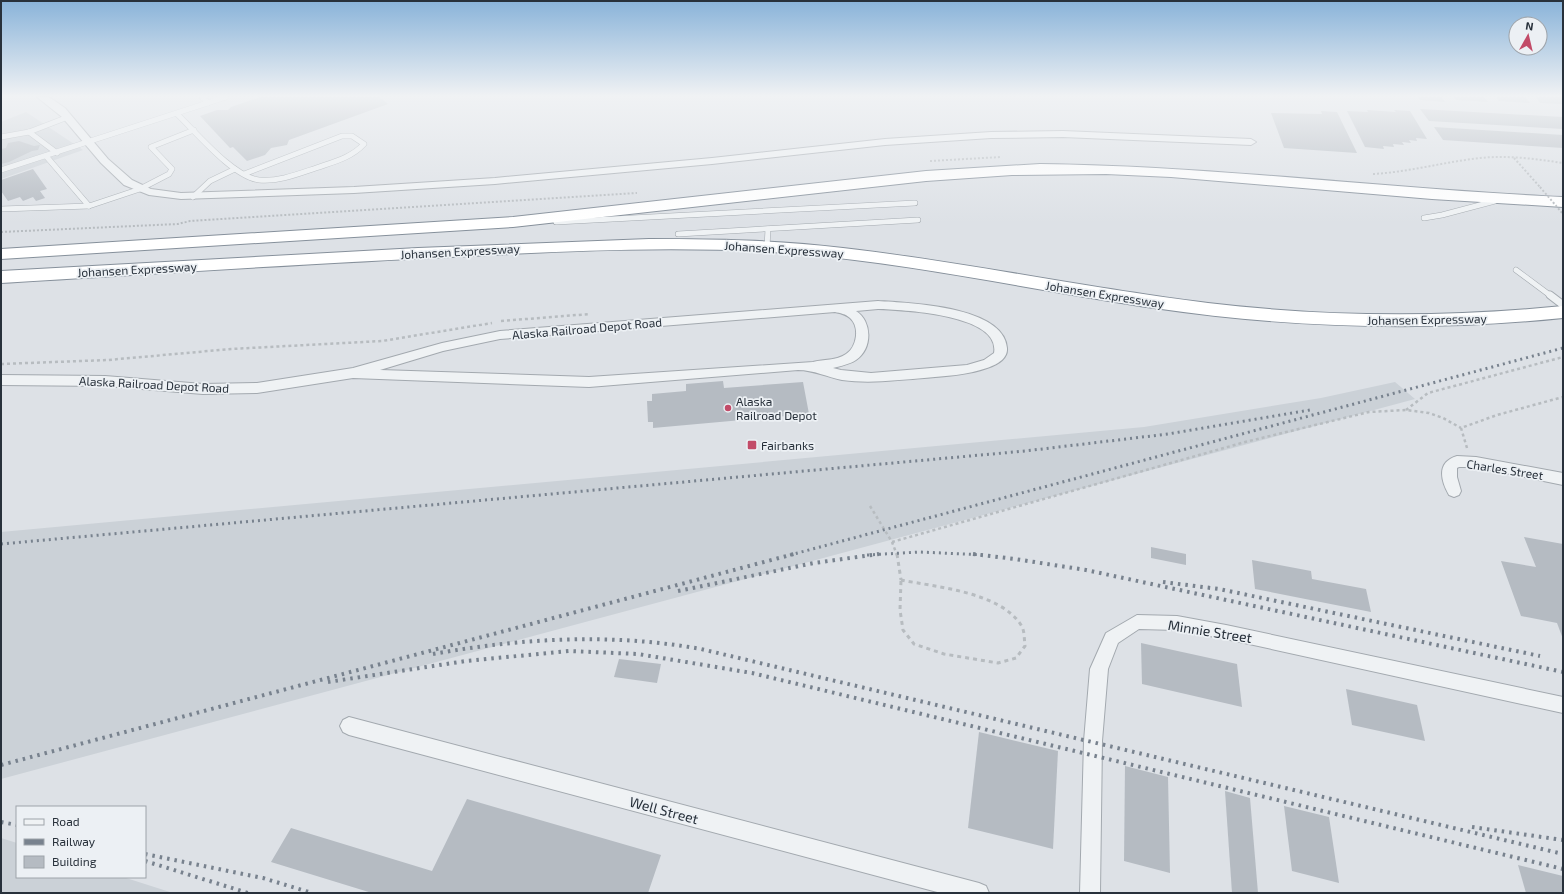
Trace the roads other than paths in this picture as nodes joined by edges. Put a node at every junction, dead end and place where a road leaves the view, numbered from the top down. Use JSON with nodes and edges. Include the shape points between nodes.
{"nodes":[{"id":1,"x":38,"y":139,"type":"edge"},
{"id":2,"x":86,"y":139,"type":"edge"},
{"id":3,"x":99,"y":139,"type":"edge"},
{"id":4,"x":171,"y":139,"type":"edge"},
{"id":5,"x":203,"y":139,"type":"edge"},
{"id":6,"x":335,"y":139,"type":"edge"},
{"id":7,"x":356,"y":139,"type":"edge"},
{"id":8,"x":935,"y":139,"type":"edge"},
{"id":9,"x":1174,"y":139,"type":"edge"},
{"id":10,"x":89,"y":142,"type":"junction"},
{"id":11,"x":1251,"y":142,"type":"dead end"},
{"id":12,"x":57,"y":153,"type":"junction"},
{"id":13,"x":46,"y":156,"type":"junction"},
{"id":14,"x":235,"y":169,"type":"junction"},
{"id":15,"x":1,"y":170,"type":"edge"},
{"id":16,"x":244,"y":174,"type":"junction"},
{"id":17,"x":140,"y":189,"type":"junction"},
{"id":18,"x":193,"y":197,"type":"junction"},
{"id":19,"x":1518,"y":200,"type":"junction"},
{"id":20,"x":1563,"y":202,"type":"edge"},
{"id":21,"x":916,"y":203,"type":"dead end"},
{"id":22,"x":89,"y":206,"type":"junction"},
{"id":23,"x":1,"y":209,"type":"edge"},
{"id":24,"x":1424,"y":218,"type":"dead end"},
{"id":25,"x":918,"y":220,"type":"dead end"},
{"id":26,"x":421,"y":229,"type":"junction"},
{"id":27,"x":768,"y":229,"type":"junction"},
{"id":28,"x":678,"y":234,"type":"dead end"},
{"id":29,"x":767,"y":247,"type":"junction"},
{"id":30,"x":1,"y":254,"type":"edge"},
{"id":31,"x":1516,"y":270,"type":"dead end"},
{"id":32,"x":1,"y":277,"type":"edge"},
{"id":33,"x":1563,"y":304,"type":"edge"},
{"id":34,"x":825,"y":308,"type":"junction"},
{"id":35,"x":1563,"y":312,"type":"edge"},
{"id":36,"x":812,"y":366,"type":"junction"},
{"id":37,"x":353,"y":373,"type":"junction"},
{"id":38,"x":1,"y":380,"type":"edge"},
{"id":39,"x":1563,"y":479,"type":"edge"},
{"id":40,"x":1454,"y":492,"type":"dead end"},
{"id":41,"x":1563,"y":705,"type":"edge"},
{"id":42,"x":349,"y":726,"type":"dead end"},
{"id":43,"x":979,"y":893,"type":"edge"},
{"id":44,"x":1090,"y":893,"type":"edge"}],
"edges":[{"from":1,"to":12,"type":"lane"},
{"from":2,"to":10,"type":"street"},
{"from":3,"to":10,"type":"lane"},
{"from":4,"to":17,"type":"lane","via":[[151,148],[172,169],[169,174]]},
{"from":5,"to":14,"type":"lane"},
{"from":6,"to":16,"type":"lane"},
{"from":7,"to":16,"type":"lane","via":[[364,144],[360,151],[287,177],[258,180]]},
{"from":8,"to":18,"type":"street","via":[[495,181]]},
{"from":9,"to":11,"type":"street"},
{"from":10,"to":12,"type":"lane"},
{"from":10,"to":17,"type":"street","via":[[119,175]]},
{"from":12,"to":13,"type":"lane"},
{"from":13,"to":15,"type":"lane"},
{"from":13,"to":22,"type":"lane"},
{"from":14,"to":16,"type":"lane"},
{"from":14,"to":18,"type":"lane","via":[[210,181]]},
{"from":17,"to":18,"type":"street","via":[[166,195]]},
{"from":17,"to":22,"type":"lane"},
{"from":19,"to":20,"type":"highway","name":"Johansen Expressway"},
{"from":19,"to":24,"type":"lane","via":[[1485,202],[1450,214]]},
{"from":19,"to":26,"type":"highway","name":"Johansen Expressway","via":[[1156,172],[1012,170],[904,178],[587,215]]},
{"from":21,"to":26,"type":"lane"},
{"from":22,"to":23,"type":"lane"},
{"from":25,"to":27,"type":"lane"},
{"from":26,"to":30,"type":"highway","name":"Johansen Expressway"},
{"from":27,"to":28,"type":"lane"},
{"from":27,"to":29,"type":"lane"},
{"from":29,"to":32,"type":"highway","name":"Johansen Expressway","via":[[672,244],[547,247]]},
{"from":29,"to":35,"type":"highway","name":"Johansen Expressway","via":[[900,260],[1158,302],[1256,314],[1415,321]]},
{"from":31,"to":33,"type":"lane"},
{"from":34,"to":36,"type":"street","name":"Alaska Railroad Depot Road","via":[[841,310],[855,316],[861,326],[861,342],[855,354],[847,359]]},
{"from":34,"to":36,"type":"street","name":"Alaska Railroad Depot Road","via":[[900,306],[966,316],[990,329],[998,337],[1002,347],[994,361],[968,369],[864,378],[841,375]]},
{"from":34,"to":37,"type":"street","name":"Alaska Railroad Depot Road","via":[[500,335],[442,346]]},
{"from":36,"to":37,"type":"street","name":"Alaska Railroad Depot Road","via":[[573,383]]},
{"from":37,"to":38,"type":"street","name":"Alaska Railroad Depot Road","via":[[272,386],[225,390],[105,381]]},
{"from":39,"to":40,"type":"street","name":"Charles Street","via":[[1476,462],[1457,461],[1450,465]]},
{"from":41,"to":44,"type":"street","name":"Minnie Street","via":[[1226,632],[1177,623],[1137,622],[1112,638],[1099,669],[1093,741]]},
{"from":42,"to":43,"type":"street","name":"Well Street"}]}
